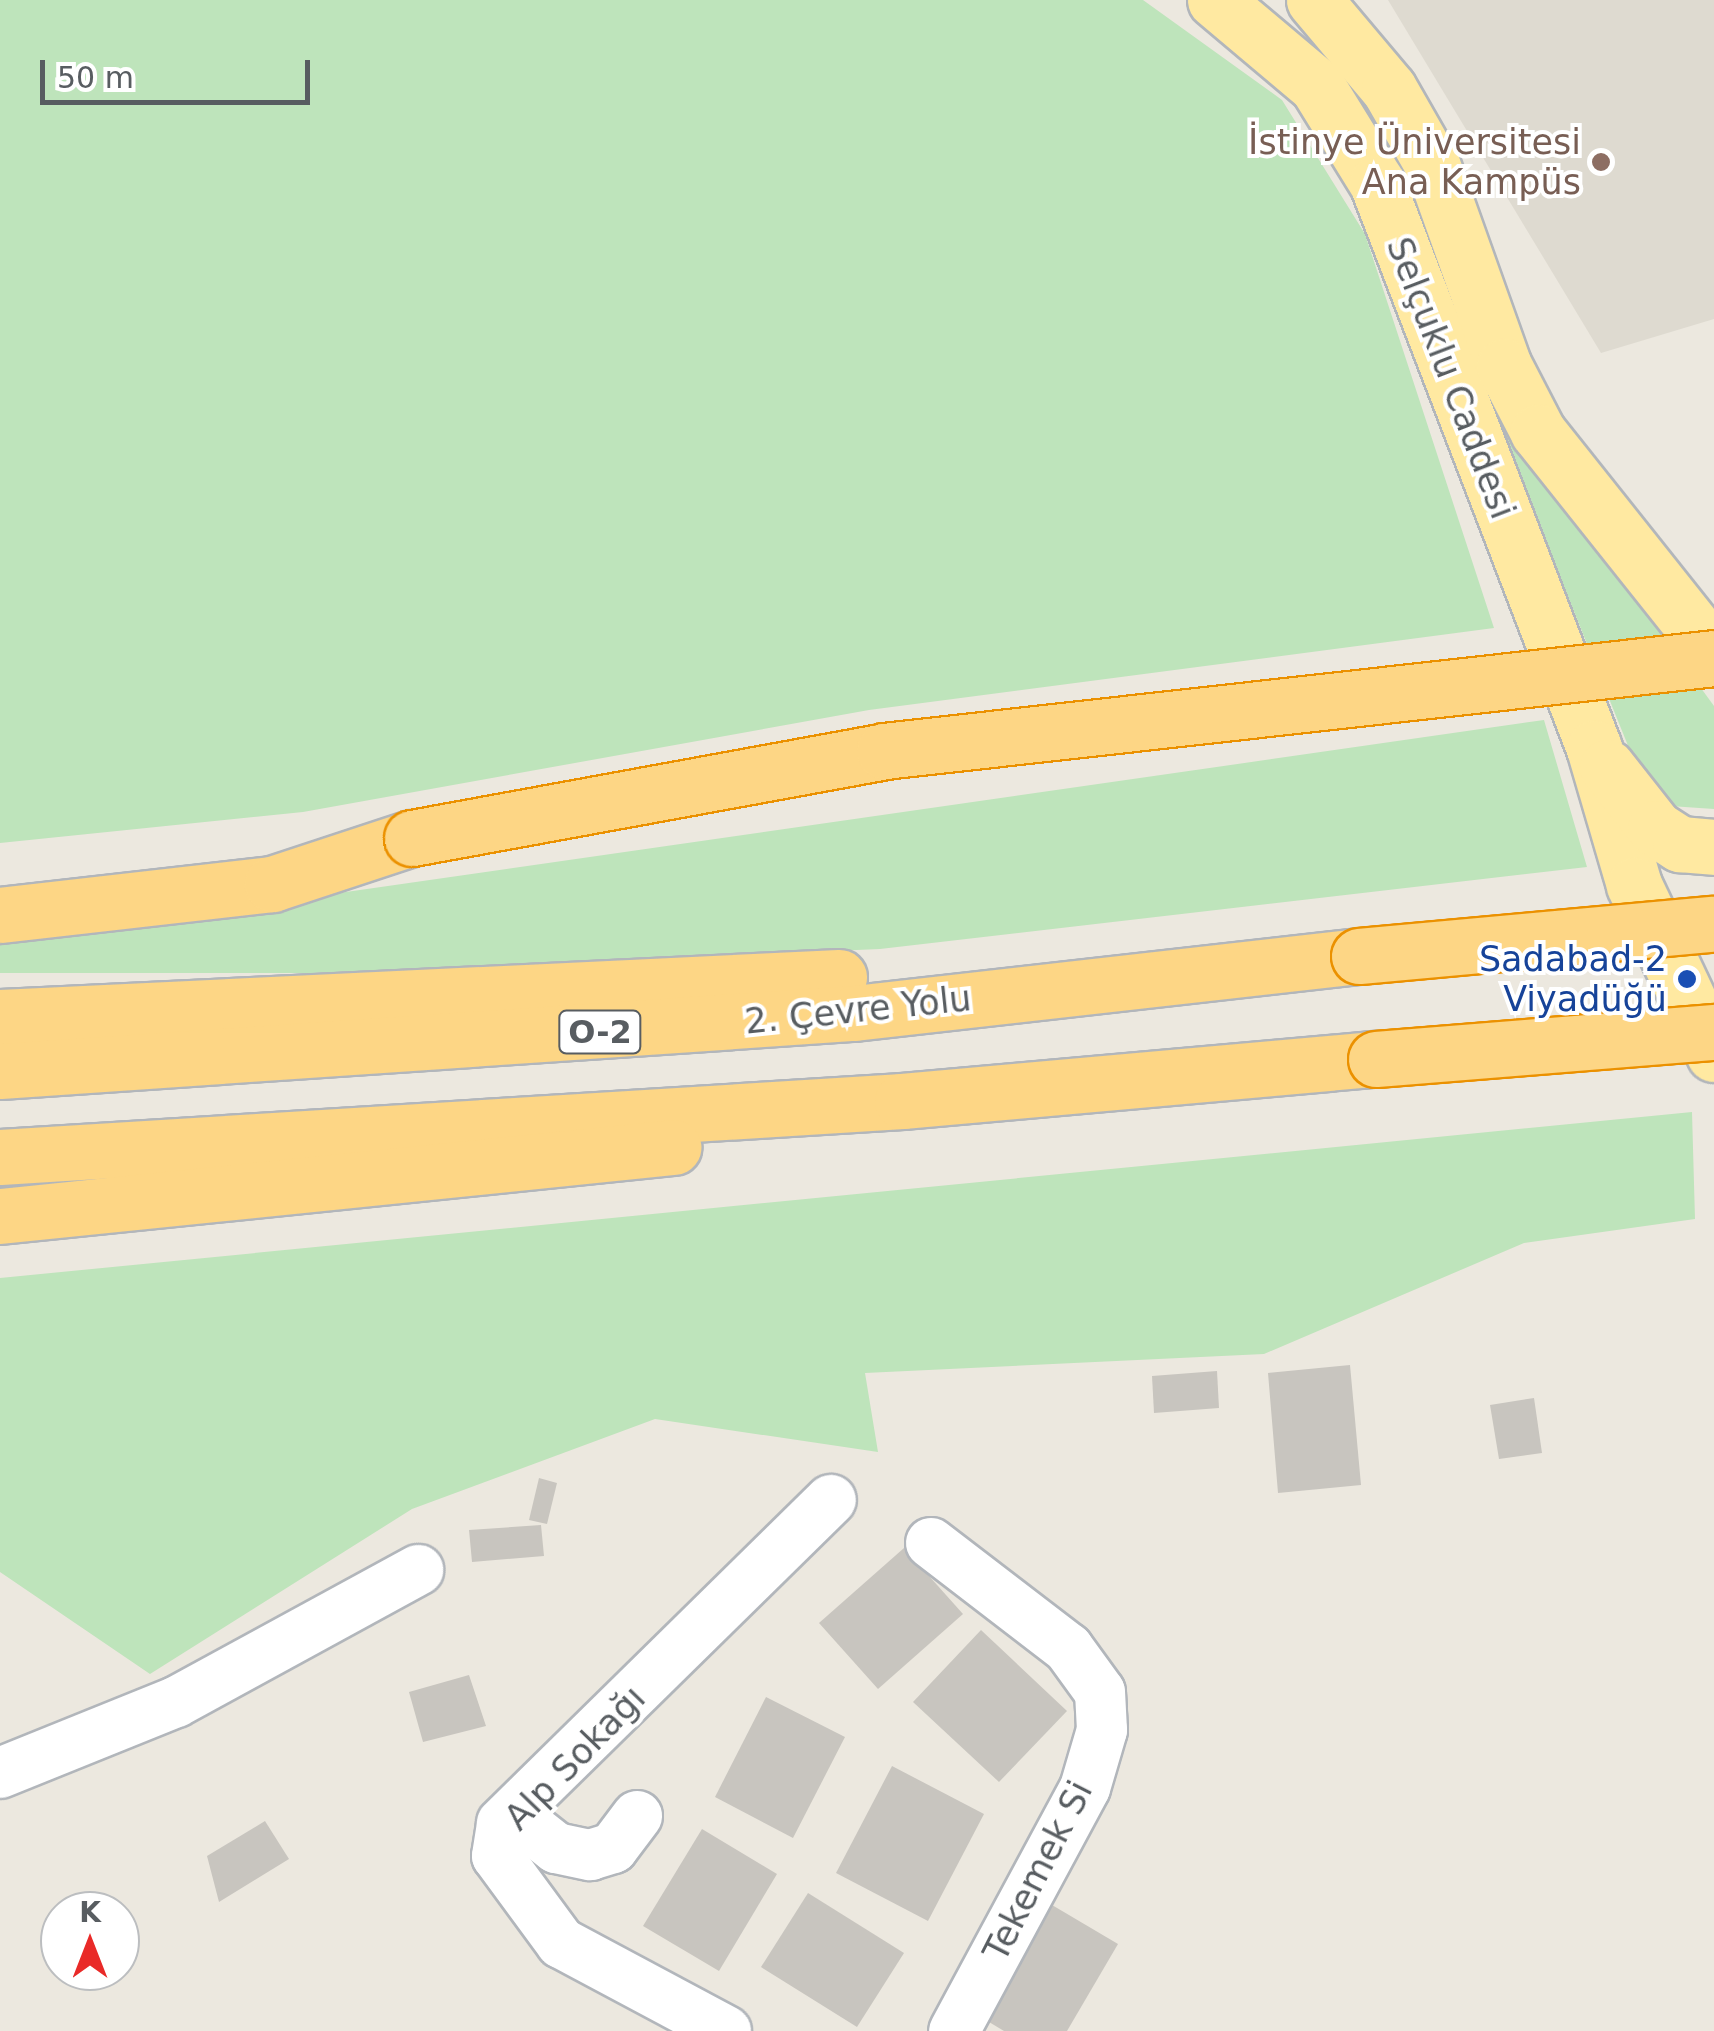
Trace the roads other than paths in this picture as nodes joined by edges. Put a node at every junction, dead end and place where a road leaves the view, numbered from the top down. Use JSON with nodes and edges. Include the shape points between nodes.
{"nodes":[{"id":1,"x":1215,"y":0,"type":"edge"},
{"id":2,"x":1314,"y":0,"type":"edge"},
{"id":3,"x":1707,"y":640,"type":"edge"},
{"id":4,"x":1594,"y":748,"type":"junction"},
{"id":5,"x":412,"y":838,"type":"junction"},
{"id":6,"x":1714,"y":847,"type":"edge"},
{"id":7,"x":0,"y":888,"type":"edge"},
{"id":8,"x":0,"y":915,"type":"edge"},
{"id":9,"x":1714,"y":924,"type":"edge"},
{"id":10,"x":1197,"y":970,"type":"junction"},
{"id":11,"x":0,"y":1016,"type":"edge"},
{"id":12,"x":1714,"y":1032,"type":"edge"},
{"id":13,"x":1714,"y":1054,"type":"edge"},
{"id":14,"x":0,"y":1071,"type":"edge"},
{"id":15,"x":902,"y":1101,"type":"junction"},
{"id":16,"x":0,"y":1158,"type":"edge"},
{"id":17,"x":0,"y":1216,"type":"edge"},
{"id":18,"x":831,"y":1500,"type":"dead end"},
{"id":19,"x":930,"y":1542,"type":"dead end"},
{"id":20,"x":418,"y":1570,"type":"dead end"},
{"id":21,"x":0,"y":1774,"type":"edge"},
{"id":22,"x":513,"y":1814,"type":"junction"},
{"id":23,"x":637,"y":1816,"type":"dead end"},
{"id":24,"x":677,"y":2019,"type":"edge"},
{"id":25,"x":726,"y":2031,"type":"edge"},
{"id":26,"x":954,"y":2031,"type":"edge"}],
"edges":[{"from":1,"to":4,"type":"main road","name":"Selçuklu Caddesi","via":[[1317,86],[1377,183]]},
{"from":2,"to":3,"type":"main road","name":"Selçuklu Caddesi","via":[[1389,89],[1432,164],[1504,366],[1538,432]]},
{"from":3,"to":5,"type":"highway","bridge":true,"via":[[884,751]]},
{"from":4,"to":6,"type":"main road","via":[[1656,828],[1680,844]]},
{"from":4,"to":13,"type":"main road","via":[[1634,886]]},
{"from":5,"to":7,"type":"highway"},
{"from":5,"to":8,"type":"highway","via":[[272,884]]},
{"from":9,"to":10,"type":"highway","name":"2. Çevre Yolu","number":"O-2","bridge":true},
{"from":10,"to":11,"type":"highway","via":[[962,970]]},
{"from":10,"to":14,"type":"highway","name":"2. Çevre Yolu","number":"O-2","via":[[854,1013]]},
{"from":12,"to":15,"type":"highway","bridge":true},
{"from":15,"to":16,"type":"highway"},
{"from":15,"to":17,"type":"highway","via":[[527,1167]]},
{"from":18,"to":22,"type":"street","name":"Alp Sokağı"},
{"from":19,"to":26,"type":"street","name":"Tekemek Si","via":[[1068,1648],[1100,1692],[1102,1730],[1085,1788]]},
{"from":20,"to":21,"type":"street","via":[[176,1702]]},
{"from":22,"to":23,"type":"street","via":[[556,1848],[590,1854],[613,1848]]},
{"from":22,"to":24,"type":"street","name":"Alp Sokağı","via":[[497,1856],[520,1893],[562,1943]]},
{"from":24,"to":25,"type":"street","name":"Alp Sokağı"}]}
